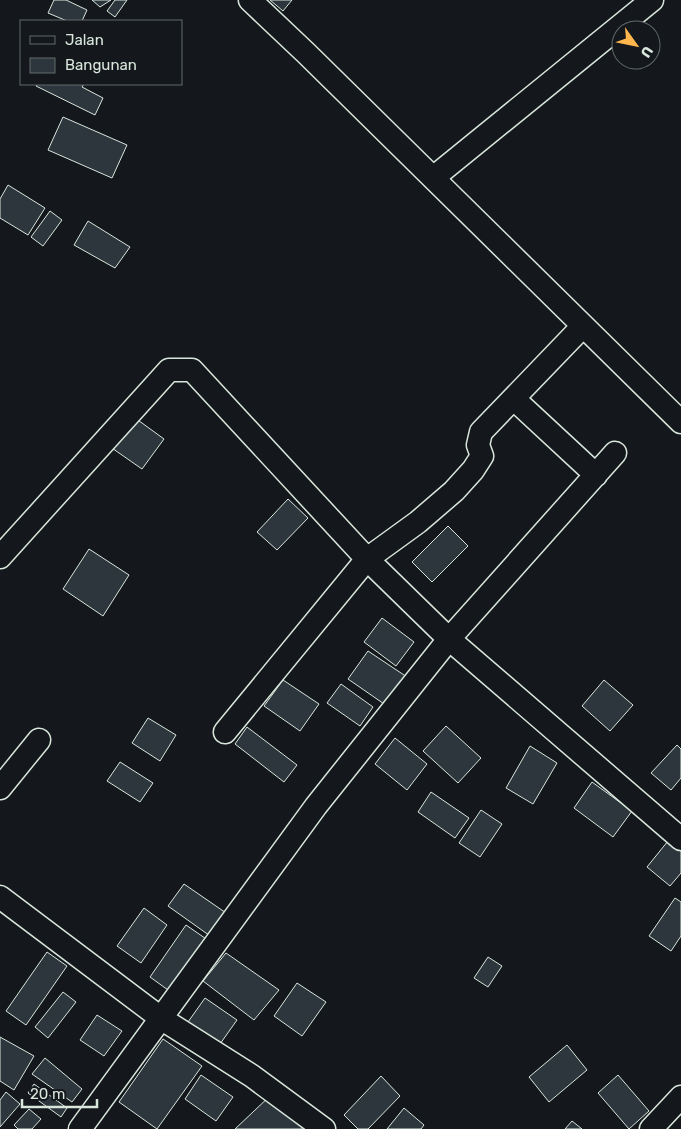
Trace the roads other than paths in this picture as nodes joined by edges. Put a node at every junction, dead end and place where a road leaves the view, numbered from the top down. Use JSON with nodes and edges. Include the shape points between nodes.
{"nodes":[{"id":1,"x":250,"y":0,"type":"edge"},
{"id":2,"x":652,"y":0,"type":"edge"},
{"id":3,"x":433,"y":178,"type":"junction"},
{"id":4,"x":583,"y":326,"type":"junction"},
{"id":5,"x":514,"y":399,"type":"junction"},
{"id":6,"x":681,"y":422,"type":"edge"},
{"id":7,"x":615,"y":453,"type":"dead end"},
{"id":8,"x":596,"y":475,"type":"junction"},
{"id":9,"x":0,"y":557,"type":"edge"},
{"id":10,"x":367,"y":559,"type":"junction"},
{"id":11,"x":449,"y":639,"type":"junction"},
{"id":12,"x":225,"y":732,"type":"dead end"},
{"id":13,"x":39,"y":740,"type":"dead end"},
{"id":14,"x":0,"y":788,"type":"edge"},
{"id":15,"x":681,"y":839,"type":"edge"},
{"id":16,"x":0,"y":897,"type":"edge"},
{"id":17,"x":162,"y":1019,"type":"junction"},
{"id":18,"x":681,"y":1097,"type":"edge"},
{"id":19,"x":80,"y":1129,"type":"edge"},
{"id":20,"x":324,"y":1129,"type":"edge"},
{"id":21,"x":651,"y":1129,"type":"edge"}],
"edges":[{"from":1,"to":3,"type":"street"},
{"from":2,"to":3,"type":"street"},
{"from":3,"to":4,"type":"street"},
{"from":4,"to":5,"type":"street"},
{"from":4,"to":6,"type":"street"},
{"from":5,"to":8,"type":"street"},
{"from":5,"to":10,"type":"street","via":[[481,432],[478,445],[482,456],[473,470],[418,522]]},
{"from":7,"to":8,"type":"street"},
{"from":8,"to":11,"type":"street"},
{"from":9,"to":10,"type":"street","via":[[169,370],[179,368],[192,370]]},
{"from":10,"to":11,"type":"street"},
{"from":10,"to":12,"type":"street"},
{"from":11,"to":15,"type":"street"},
{"from":11,"to":17,"type":"street","via":[[316,806]]},
{"from":13,"to":14,"type":"street"},
{"from":16,"to":17,"type":"street"},
{"from":17,"to":19,"type":"street"},
{"from":17,"to":20,"type":"street","via":[[252,1076]]},
{"from":18,"to":21,"type":"street"}]}
